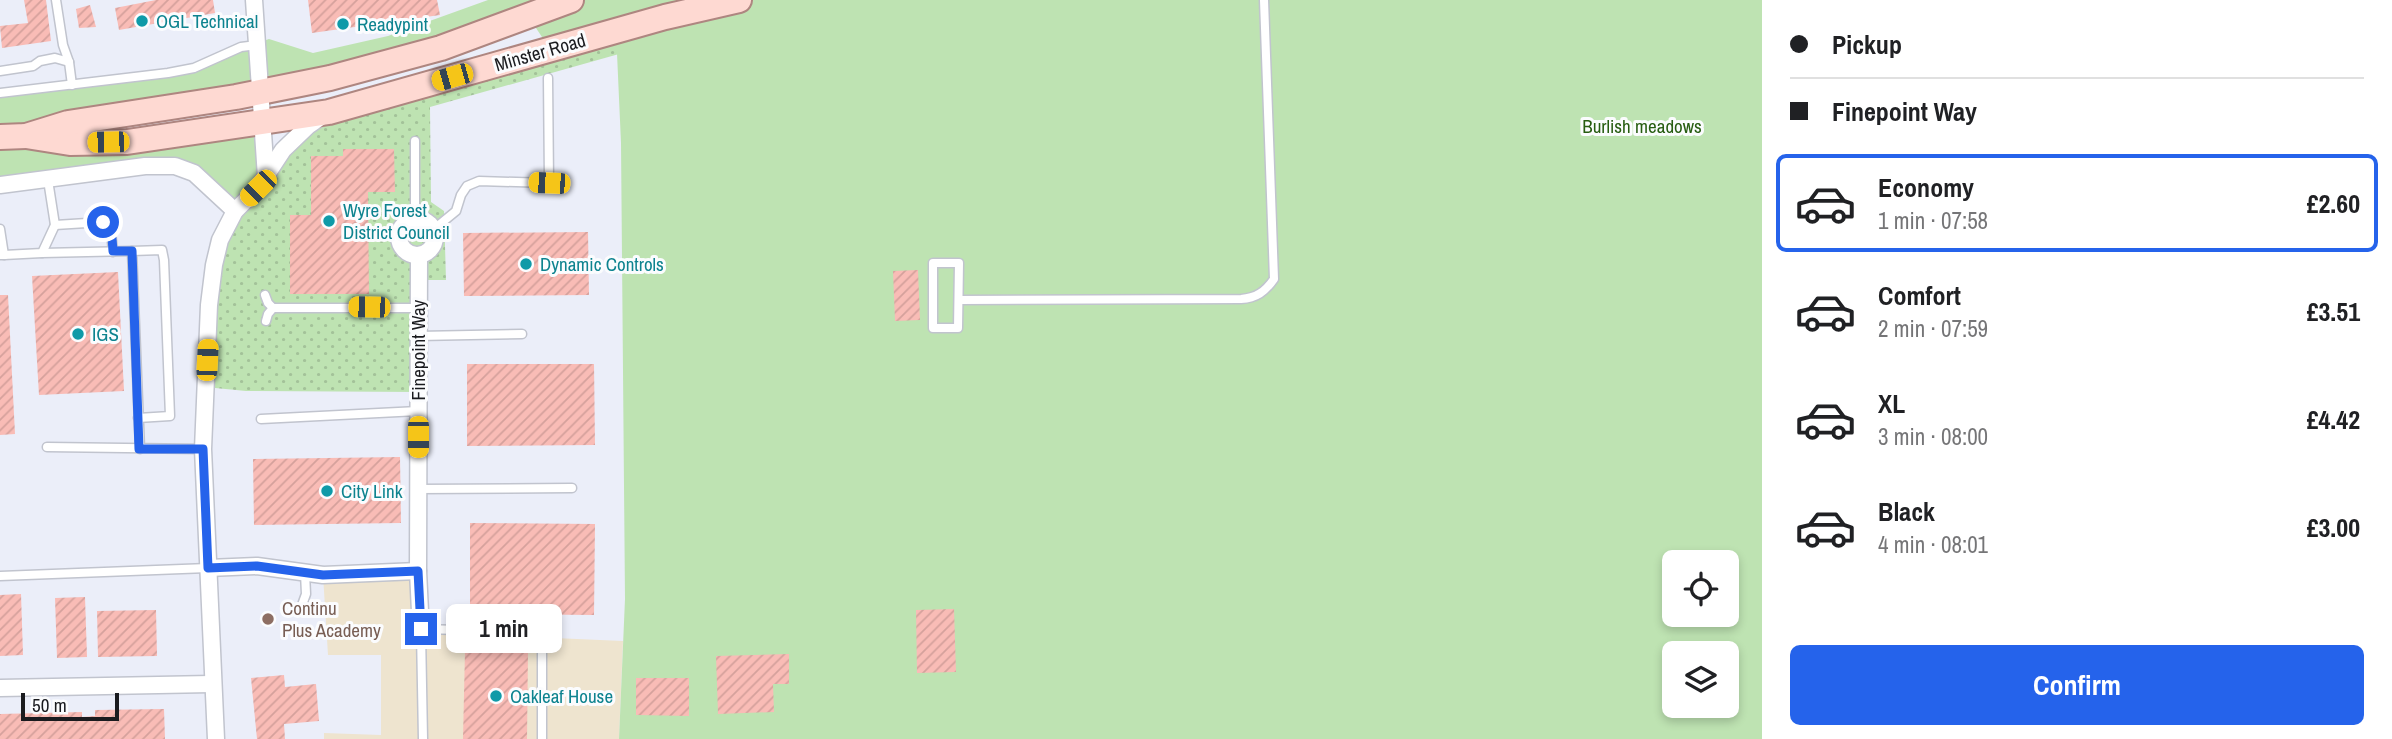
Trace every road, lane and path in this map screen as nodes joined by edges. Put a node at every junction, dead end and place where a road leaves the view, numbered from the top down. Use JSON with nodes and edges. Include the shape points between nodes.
{"nodes":[{"id":1,"x":56,"y":0,"type":"edge"},
{"id":2,"x":254,"y":0,"type":"edge"},
{"id":3,"x":571,"y":0,"type":"edge"},
{"id":4,"x":739,"y":0,"type":"edge"},
{"id":5,"x":1264,"y":0,"type":"edge"},
{"id":6,"x":257,"y":45,"type":"junction"},
{"id":7,"x":69,"y":62,"type":"junction"},
{"id":8,"x":0,"y":71,"type":"edge"},
{"id":9,"x":548,"y":78,"type":"dead end"},
{"id":10,"x":72,"y":85,"type":"junction"},
{"id":11,"x":0,"y":93,"type":"edge"},
{"id":12,"x":258,"y":93,"type":"junction"},
{"id":13,"x":329,"y":112,"type":"junction"},
{"id":14,"x":261,"y":123,"type":"junction"},
{"id":15,"x":26,"y":136,"type":"junction"},
{"id":16,"x":0,"y":137,"type":"edge"},
{"id":17,"x":415,"y":141,"type":"dead end"},
{"id":18,"x":266,"y":177,"type":"junction"},
{"id":19,"x":48,"y":180,"type":"junction"},
{"id":20,"x":0,"y":185,"type":"edge"},
{"id":21,"x":235,"y":211,"type":"junction"},
{"id":22,"x":415,"y":219,"type":"junction"},
{"id":23,"x":55,"y":225,"type":"junction"},
{"id":24,"x":0,"y":229,"type":"edge"},
{"id":25,"x":434,"y":229,"type":"junction"},
{"id":26,"x":113,"y":251,"type":"junction"},
{"id":27,"x":132,"y":251,"type":"junction"},
{"id":28,"x":42,"y":253,"type":"junction"},
{"id":29,"x":2,"y":255,"type":"edge"},
{"id":30,"x":419,"y":256,"type":"junction"},
{"id":31,"x":265,"y":295,"type":"dead end"},
{"id":32,"x":959,"y":300,"type":"junction"},
{"id":33,"x":418,"y":307,"type":"junction"},
{"id":34,"x":273,"y":308,"type":"junction"},
{"id":35,"x":266,"y":321,"type":"dead end"},
{"id":36,"x":522,"y":334,"type":"dead end"},
{"id":37,"x":418,"y":336,"type":"junction"},
{"id":38,"x":418,"y":411,"type":"junction"},
{"id":39,"x":138,"y":418,"type":"junction"},
{"id":40,"x":261,"y":419,"type":"dead end"},
{"id":41,"x":47,"y":447,"type":"dead end"},
{"id":42,"x":139,"y":449,"type":"junction"},
{"id":43,"x":203,"y":449,"type":"junction"},
{"id":44,"x":572,"y":488,"type":"dead end"},
{"id":45,"x":418,"y":489,"type":"junction"},
{"id":46,"x":208,"y":568,"type":"junction"},
{"id":47,"x":418,"y":571,"type":"junction"},
{"id":48,"x":304,"y":573,"type":"junction"},
{"id":49,"x":0,"y":576,"type":"edge"},
{"id":50,"x":302,"y":605,"type":"dead end"},
{"id":51,"x":421,"y":631,"type":"junction"},
{"id":52,"x":211,"y":684,"type":"junction"},
{"id":53,"x":0,"y":688,"type":"edge"},
{"id":54,"x":216,"y":739,"type":"edge"},
{"id":55,"x":423,"y":739,"type":"edge"},
{"id":56,"x":542,"y":739,"type":"edge"}],
"edges":[{"from":1,"to":7,"type":"lane"},
{"from":2,"to":6,"type":"street"},
{"from":3,"to":12,"type":"main road","name":"Minster Road","via":[[416,56]]},
{"from":4,"to":13,"type":"main road","name":"Minster Road"},
{"from":5,"to":32,"type":"lane","via":[[1274,279],[1268,287],[1253,298],[1241,299]]},
{"from":6,"to":10,"type":"lane","via":[[241,47],[194,68]]},
{"from":6,"to":12,"type":"street"},
{"from":7,"to":8,"type":"lane","via":[[55,58]]},
{"from":7,"to":10,"type":"lane"},
{"from":9,"to":25,"type":"lane","via":[[549,183],[479,181],[467,186],[456,211]]},
{"from":10,"to":11,"type":"lane"},
{"from":12,"to":14,"type":"street"},
{"from":12,"to":15,"type":"main road","name":"Minster Road","via":[[68,123]]},
{"from":13,"to":14,"type":"main road","name":"Minster Road"},
{"from":13,"to":18,"type":"street","via":[[290,143]]},
{"from":14,"to":15,"type":"main road","name":"Minster Road","via":[[127,142],[70,143]]},
{"from":14,"to":18,"type":"street"},
{"from":15,"to":16,"type":"main road"},
{"from":17,"to":22,"type":"lane"},
{"from":18,"to":21,"type":"street"},
{"from":19,"to":20,"type":"street"},
{"from":19,"to":21,"type":"street","via":[[175,166],[194,173]]},
{"from":19,"to":23,"type":"lane"},
{"from":21,"to":43,"type":"street","via":[[214,265]]},
{"from":22,"to":25,"type":"street"},
{"from":22,"to":30,"type":"street","via":[[403,225],[398,236],[407,253]]},
{"from":23,"to":26,"type":"lane","via":[[103,222],[111,231]]},
{"from":23,"to":28,"type":"lane"},
{"from":24,"to":29,"type":"lane"},
{"from":25,"to":30,"type":"street","name":"Finepoint Way","via":[[433,246]]},
{"from":26,"to":27,"type":"lane"},
{"from":26,"to":28,"type":"lane"},
{"from":27,"to":39,"type":"lane"},
{"from":27,"to":39,"type":"lane","via":[[162,250],[170,416]]},
{"from":28,"to":29,"type":"lane"},
{"from":30,"to":33,"type":"street","name":"Finepoint Way"},
{"from":31,"to":34,"type":"lane"},
{"from":32,"to":32,"type":"lane","via":[[958,328],[933,328],[933,263],[959,263]]},
{"from":33,"to":34,"type":"lane"},
{"from":33,"to":37,"type":"street","name":"Finepoint Way"},
{"from":34,"to":35,"type":"lane"},
{"from":36,"to":37,"type":"lane"},
{"from":37,"to":38,"type":"street","name":"Finepoint Way"},
{"from":38,"to":40,"type":"lane"},
{"from":38,"to":45,"type":"street","name":"Finepoint Way"},
{"from":39,"to":42,"type":"lane"},
{"from":41,"to":42,"type":"lane"},
{"from":42,"to":43,"type":"lane"},
{"from":43,"to":46,"type":"street"},
{"from":44,"to":45,"type":"lane"},
{"from":45,"to":47,"type":"street","name":"Finepoint Way"},
{"from":46,"to":48,"type":"street","via":[[257,566]]},
{"from":46,"to":49,"type":"lane"},
{"from":46,"to":52,"type":"street"},
{"from":47,"to":48,"type":"street"},
{"from":47,"to":51,"type":"street","name":"Finepoint Way"},
{"from":48,"to":50,"type":"lane"},
{"from":51,"to":55,"type":"lane"},
{"from":51,"to":56,"type":"lane","via":[[542,632]]},
{"from":52,"to":53,"type":"street"},
{"from":52,"to":54,"type":"street"}]}
